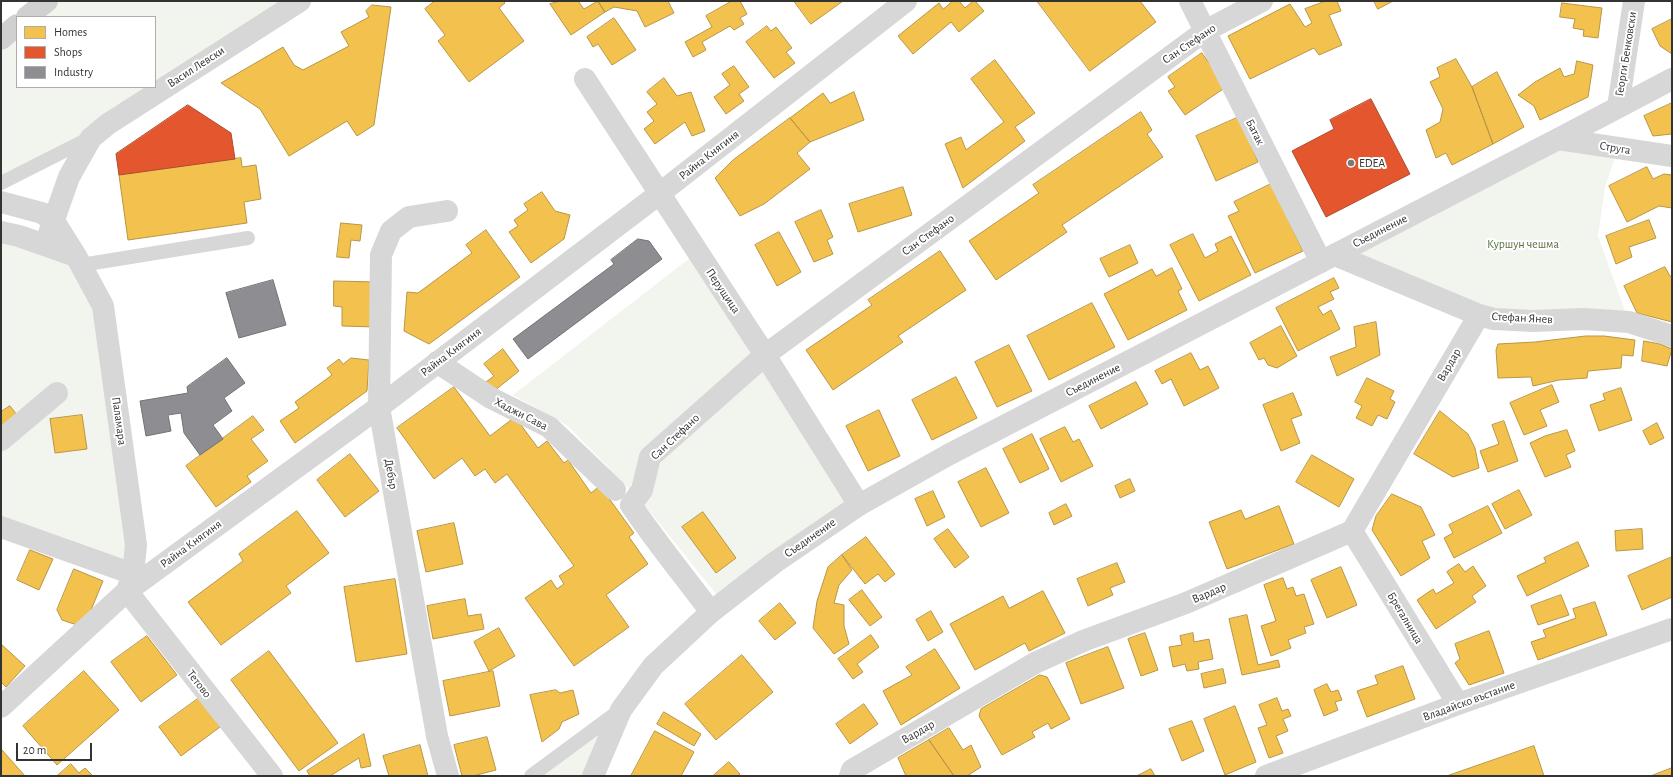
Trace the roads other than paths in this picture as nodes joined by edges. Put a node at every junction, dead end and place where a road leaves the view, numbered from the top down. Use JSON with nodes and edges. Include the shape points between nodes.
{"nodes":[{"id":1,"x":47,"y":1,"type":"edge"},
{"id":2,"x":300,"y":1,"type":"edge"},
{"id":3,"x":906,"y":1,"type":"edge"},
{"id":4,"x":1190,"y":1,"type":"edge"},
{"id":5,"x":1262,"y":1,"type":"edge"},
{"id":6,"x":1634,"y":1,"type":"edge"},
{"id":7,"x":28,"y":16,"type":"edge"},
{"id":8,"x":16,"y":27,"type":"edge"},
{"id":9,"x":1205,"y":32,"type":"junction"},
{"id":10,"x":1,"y":39,"type":"edge"},
{"id":11,"x":585,"y":79,"type":"dead end"},
{"id":12,"x":1672,"y":79,"type":"edge"},
{"id":13,"x":1618,"y":107,"type":"junction"},
{"id":14,"x":91,"y":138,"type":"junction"},
{"id":15,"x":1558,"y":139,"type":"junction"},
{"id":16,"x":1672,"y":156,"type":"edge"},
{"id":17,"x":1,"y":183,"type":"edge"},
{"id":18,"x":659,"y":194,"type":"junction"},
{"id":19,"x":1,"y":202,"type":"edge"},
{"id":20,"x":447,"y":211,"type":"dead end"},
{"id":21,"x":54,"y":221,"type":"junction"},
{"id":22,"x":1,"y":232,"type":"edge"},
{"id":23,"x":248,"y":238,"type":"dead end"},
{"id":24,"x":46,"y":245,"type":"junction"},
{"id":25,"x":1328,"y":258,"type":"junction"},
{"id":26,"x":79,"y":261,"type":"junction"},
{"id":27,"x":1479,"y":315,"type":"junction"},
{"id":28,"x":1672,"y":336,"type":"edge"},
{"id":29,"x":766,"y":355,"type":"junction"},
{"id":30,"x":437,"y":362,"type":"junction"},
{"id":31,"x":57,"y":394,"type":"dead end"},
{"id":32,"x":379,"y":407,"type":"junction"},
{"id":33,"x":1,"y":440,"type":"edge"},
{"id":34,"x":615,"y":490,"type":"dead end"},
{"id":35,"x":859,"y":505,"type":"junction"},
{"id":36,"x":1,"y":527,"type":"edge"},
{"id":37,"x":1352,"y":531,"type":"junction"},
{"id":38,"x":130,"y":582,"type":"junction"},
{"id":39,"x":711,"y":612,"type":"junction"},
{"id":40,"x":1672,"y":629,"type":"edge"},
{"id":41,"x":1458,"y":704,"type":"junction"},
{"id":42,"x":1,"y":707,"type":"edge"},
{"id":43,"x":620,"y":710,"type":"junction"},
{"id":44,"x":272,"y":776,"type":"edge"},
{"id":45,"x":448,"y":776,"type":"edge"},
{"id":46,"x":531,"y":776,"type":"edge"},
{"id":47,"x":593,"y":776,"type":"edge"},
{"id":48,"x":850,"y":776,"type":"edge"},
{"id":49,"x":1266,"y":776,"type":"edge"}],
"edges":[{"from":1,"to":7,"type":"main road"},
{"from":2,"to":14,"type":"street","name":"Васил Левски","via":[[108,124]]},
{"from":3,"to":18,"type":"street","name":"Райна Княгиня"},
{"from":4,"to":9,"type":"street","name":"Батак"},
{"from":5,"to":9,"type":"street","name":"Сан Стефано"},
{"from":6,"to":13,"type":"street","name":"Георги Бенковски"},
{"from":8,"to":10,"type":"main road"},
{"from":9,"to":25,"type":"street","name":"Батак"},
{"from":9,"to":29,"type":"street","name":"Сан Стефано"},
{"from":11,"to":18,"type":"street","name":"Перущица"},
{"from":12,"to":13,"type":"street","name":"Съединение"},
{"from":13,"to":15,"type":"street","name":"Съединение"},
{"from":14,"to":17,"type":"lane"},
{"from":14,"to":21,"type":"street","name":"Васил Левски","via":[[69,177]]},
{"from":15,"to":16,"type":"street","name":"Струга"},
{"from":15,"to":25,"type":"street","name":"Съединение"},
{"from":18,"to":29,"type":"street","name":"Перущица"},
{"from":18,"to":30,"type":"street","name":"Райна Княгиня"},
{"from":19,"to":21,"type":"street","via":[[42,213]]},
{"from":20,"to":32,"type":"street","name":"Дебър","via":[[409,217],[391,231],[381,255]]},
{"from":21,"to":24,"type":"street","name":"Васил Левски"},
{"from":21,"to":26,"type":"street","name":"Паламара"},
{"from":22,"to":24,"type":"street"},
{"from":23,"to":26,"type":"lane"},
{"from":24,"to":26,"type":"street"},
{"from":25,"to":27,"type":"street","name":"Стефан Янев"},
{"from":25,"to":35,"type":"street","name":"Съединение","via":[[948,455]]},
{"from":26,"to":38,"type":"street","name":"Паламара","via":[[103,306],[136,545]]},
{"from":27,"to":28,"type":"street","name":"Стефан Янев","via":[[1494,319],[1533,321],[1584,319],[1629,322]]},
{"from":27,"to":37,"type":"street","name":"Вардар"},
{"from":29,"to":35,"type":"street","name":"Перущица"},
{"from":29,"to":39,"type":"street","name":"Сан Стефано","via":[[650,457],[642,490],[631,506],[654,540]]},
{"from":30,"to":32,"type":"street","name":"Райна Княгиня"},
{"from":30,"to":34,"type":"street","name":"Хаджи Сава","via":[[491,398],[549,427]]},
{"from":31,"to":33,"type":"street"},
{"from":32,"to":38,"type":"street","name":"Райна Княгиня"},
{"from":32,"to":45,"type":"street","name":"Дебър","via":[[437,736]]},
{"from":35,"to":39,"type":"street","name":"Съединение","via":[[774,563]]},
{"from":36,"to":38,"type":"street"},
{"from":37,"to":41,"type":"street","name":"Брегалница"},
{"from":37,"to":48,"type":"street","name":"Вардар","via":[[1186,603],[1083,641],[1035,663],[852,770]]},
{"from":38,"to":42,"type":"street","name":"Райна Княгиня"},
{"from":38,"to":44,"type":"street","name":"Тетово"},
{"from":39,"to":43,"type":"street","name":"Съединение","via":[[653,666]]},
{"from":40,"to":41,"type":"street","name":"Владайско въстание"},
{"from":41,"to":49,"type":"street","name":"Владайско въстание"},
{"from":43,"to":46,"type":"lane"},
{"from":43,"to":47,"type":"street","name":"Съединение"}]}
